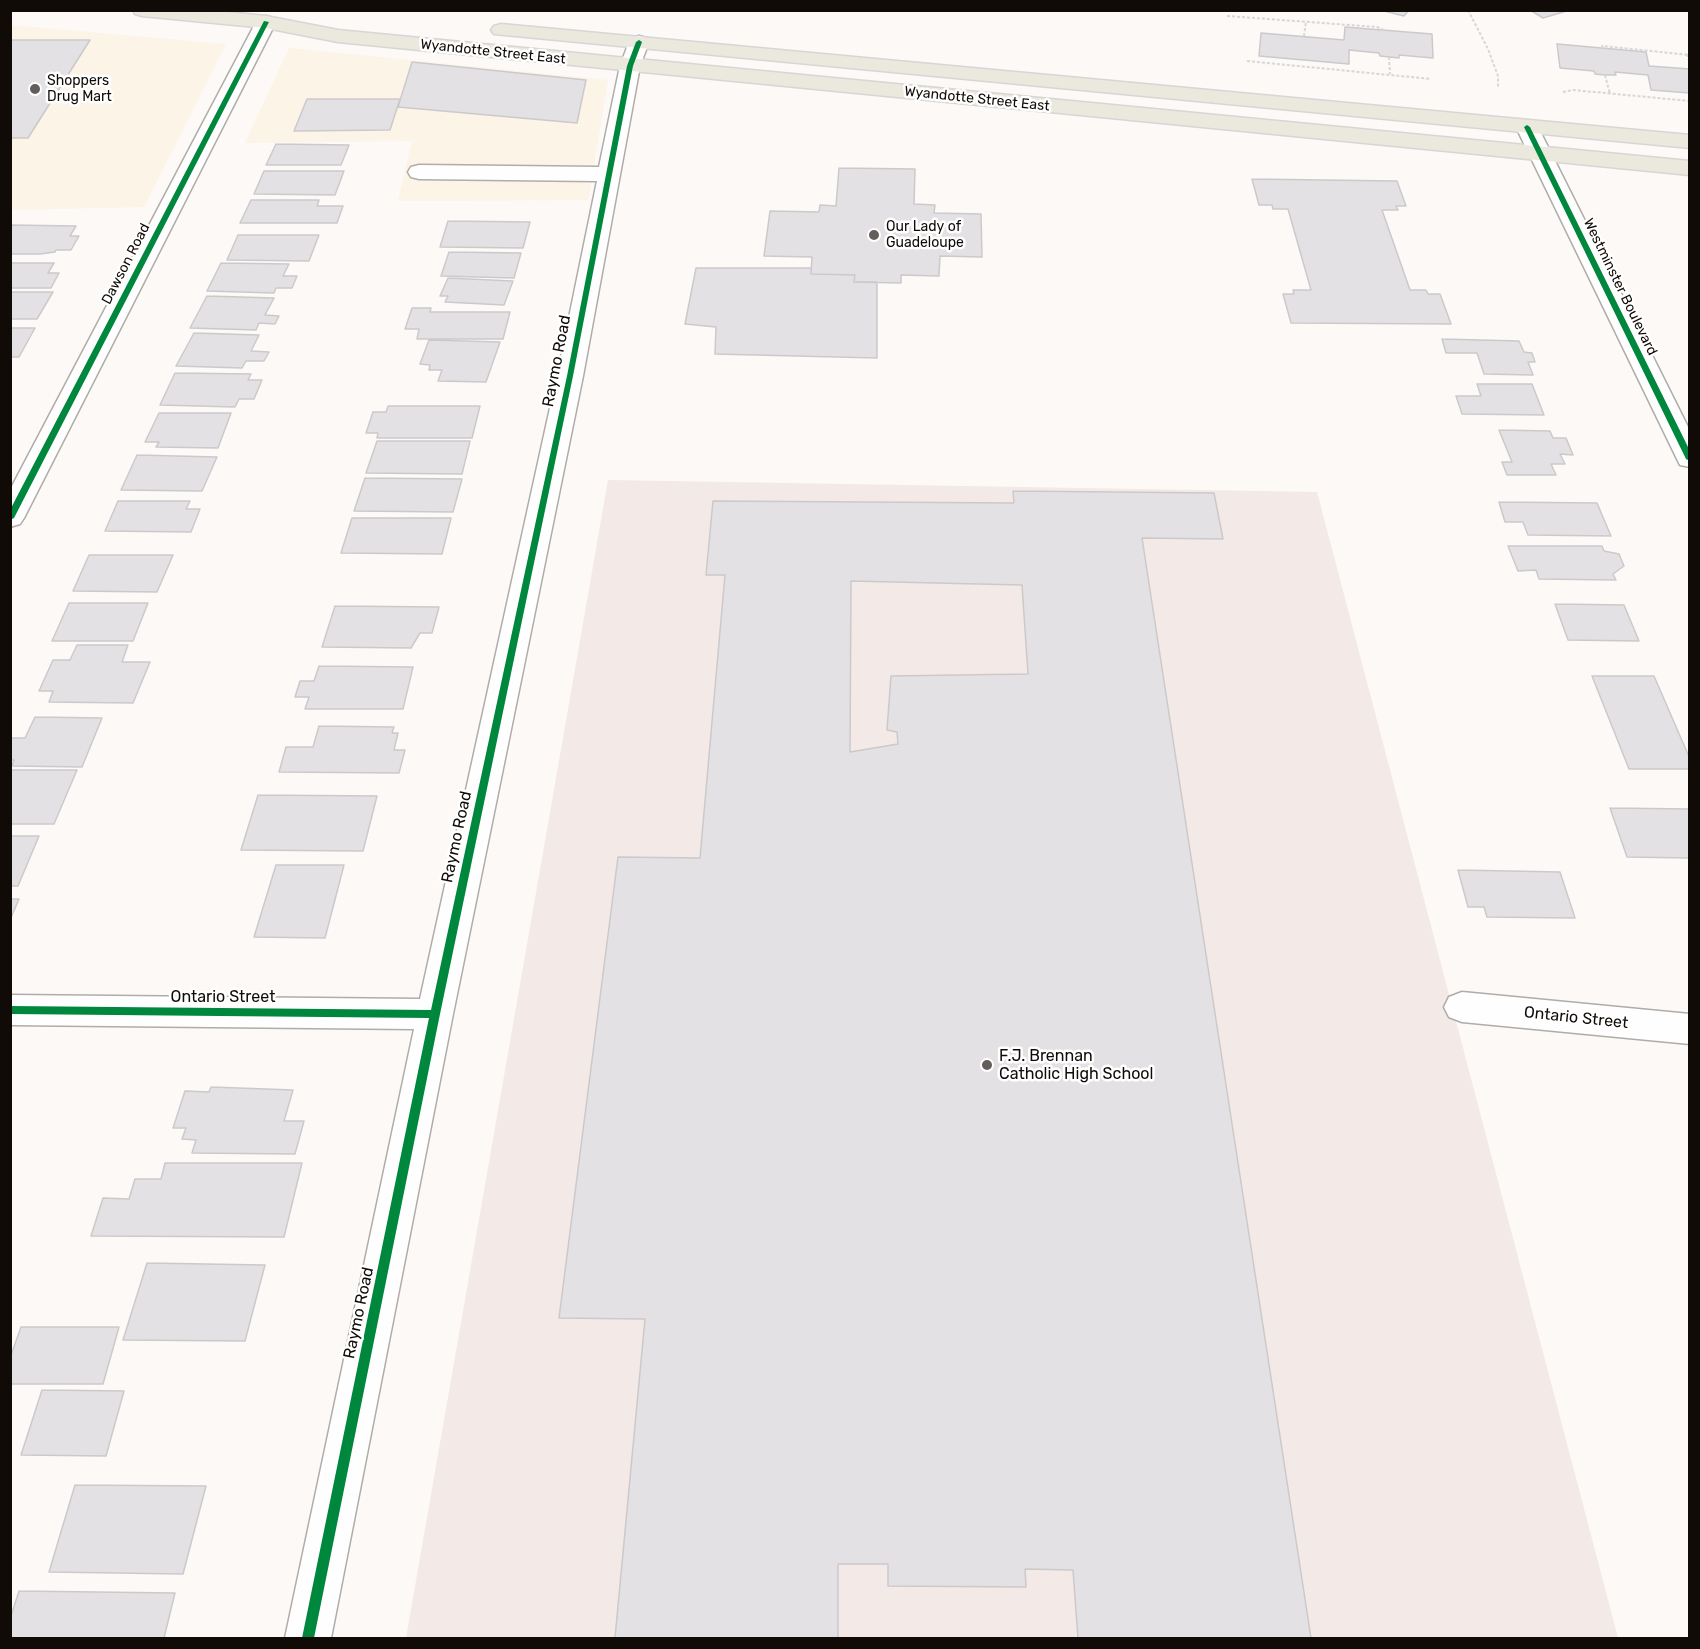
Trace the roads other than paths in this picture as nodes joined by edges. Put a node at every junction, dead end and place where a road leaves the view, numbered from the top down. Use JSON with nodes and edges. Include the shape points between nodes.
{"nodes":[{"id":1,"x":142,"y":10,"type":"edge"},
{"id":2,"x":341,"y":16,"type":"dead end"},
{"id":3,"x":266,"y":22,"type":"junction"},
{"id":4,"x":482,"y":28,"type":"dead end"},
{"id":5,"x":634,"y":54,"type":"junction"},
{"id":6,"x":1527,"y":127,"type":"junction"},
{"id":7,"x":1689,"y":142,"type":"edge"},
{"id":8,"x":1540,"y":153,"type":"junction"},
{"id":9,"x":1689,"y":168,"type":"edge"},
{"id":10,"x":419,"y":172,"type":"dead end"},
{"id":11,"x":609,"y":174,"type":"junction"},
{"id":12,"x":1689,"y":459,"type":"edge"},
{"id":13,"x":10,"y":519,"type":"edge"},
{"id":14,"x":1462,"y":1007,"type":"dead end"},
{"id":15,"x":10,"y":1010,"type":"edge"},
{"id":16,"x":435,"y":1014,"type":"junction"},
{"id":17,"x":1689,"y":1029,"type":"edge"},
{"id":18,"x":308,"y":1638,"type":"edge"}],
"edges":[{"from":1,"to":3,"type":"main road","name":"Wyandotte Street East"},
{"from":2,"to":3,"type":"main road","name":"Wyandotte Street East"},
{"from":3,"to":5,"type":"main road","name":"Wyandotte Street East","via":[[338,36]]},
{"from":3,"to":13,"type":"street","name":"Dawson Road"},
{"from":4,"to":5,"type":"main road","name":"Wyandotte Street East"},
{"from":5,"to":6,"type":"main road","name":"Wyandotte Street East"},
{"from":5,"to":8,"type":"main road","name":"Wyandotte Street East"},
{"from":5,"to":11,"type":"street","name":"Raymo Road"},
{"from":6,"to":7,"type":"main road","name":"Wyandotte Street East"},
{"from":6,"to":8,"type":"street","name":"Westminster Boulevard"},
{"from":8,"to":9,"type":"main road","name":"Wyandotte Street East"},
{"from":8,"to":12,"type":"street","name":"Westminster Boulevard"},
{"from":10,"to":11,"type":"street"},
{"from":11,"to":16,"type":"street","name":"Raymo Road"},
{"from":14,"to":17,"type":"street","name":"Ontario Street"},
{"from":15,"to":16,"type":"street","name":"Ontario Street"},
{"from":16,"to":18,"type":"street","name":"Raymo Road"}]}
